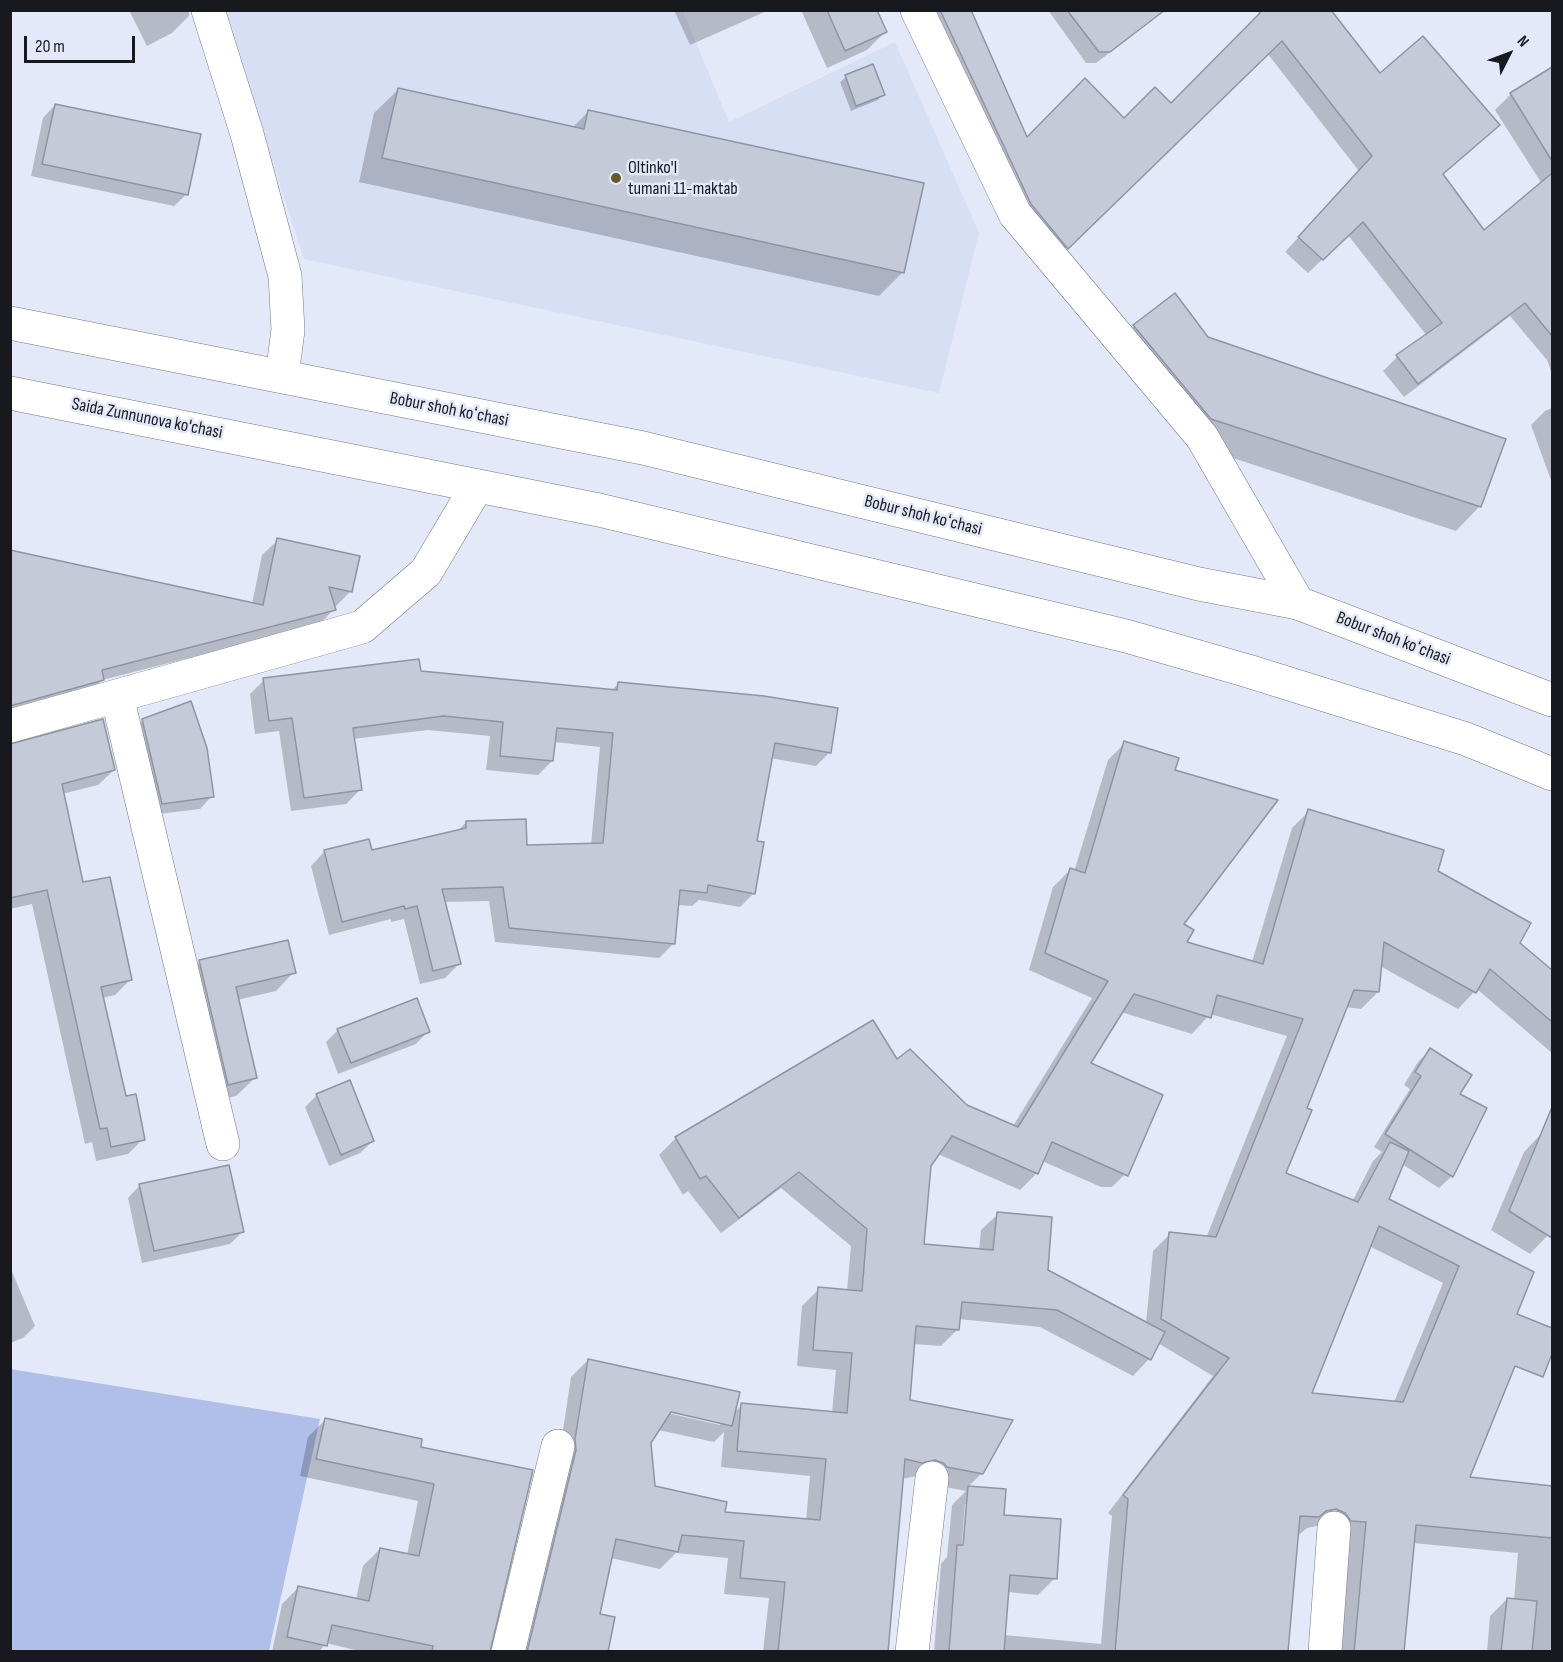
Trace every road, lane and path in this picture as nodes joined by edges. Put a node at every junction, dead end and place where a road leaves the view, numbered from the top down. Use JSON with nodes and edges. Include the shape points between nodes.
{"nodes":[{"id":1,"x":208,"y":10,"type":"edge"},
{"id":2,"x":917,"y":10,"type":"edge"},
{"id":3,"x":10,"y":322,"type":"edge"},
{"id":4,"x":282,"y":376,"type":"junction"},
{"id":5,"x":10,"y":393,"type":"edge"},
{"id":6,"x":477,"y":486,"type":"junction"},
{"id":7,"x":1298,"y":603,"type":"junction"},
{"id":8,"x":117,"y":696,"type":"junction"},
{"id":9,"x":1552,"y":700,"type":"edge"},
{"id":10,"x":10,"y":726,"type":"edge"},
{"id":11,"x":1552,"y":774,"type":"edge"},
{"id":12,"x":223,"y":1144,"type":"dead end"},
{"id":13,"x":558,"y":1446,"type":"dead end"},
{"id":14,"x":932,"y":1478,"type":"dead end"},
{"id":15,"x":1334,"y":1528,"type":"dead end"},
{"id":16,"x":508,"y":1652,"type":"edge"},
{"id":17,"x":912,"y":1652,"type":"edge"},
{"id":18,"x":1325,"y":1652,"type":"edge"}],
"edges":[{"from":1,"to":4,"type":"main road","via":[[285,276],[288,330]]},
{"from":2,"to":7,"type":"main road","via":[[1015,214],[1202,437]]},
{"from":3,"to":4,"type":"main road"},
{"from":4,"to":7,"type":"main road","name":"Bobur shoh koʻchasi","via":[[643,448],[1199,584]]},
{"from":5,"to":6,"type":"main road","name":"Saida Zunnunova ko'chasi"},
{"from":6,"to":8,"type":"main road","via":[[426,572],[362,627]]},
{"from":6,"to":11,"type":"main road","via":[[599,510],[1126,636],[1466,739]]},
{"from":7,"to":9,"type":"main road","name":"Bobur shoh koʻchasi"},
{"from":8,"to":10,"type":"main road"},
{"from":8,"to":12,"type":"main road"},
{"from":13,"to":16,"type":"main road"},
{"from":14,"to":17,"type":"main road"},
{"from":15,"to":18,"type":"main road"}]}
